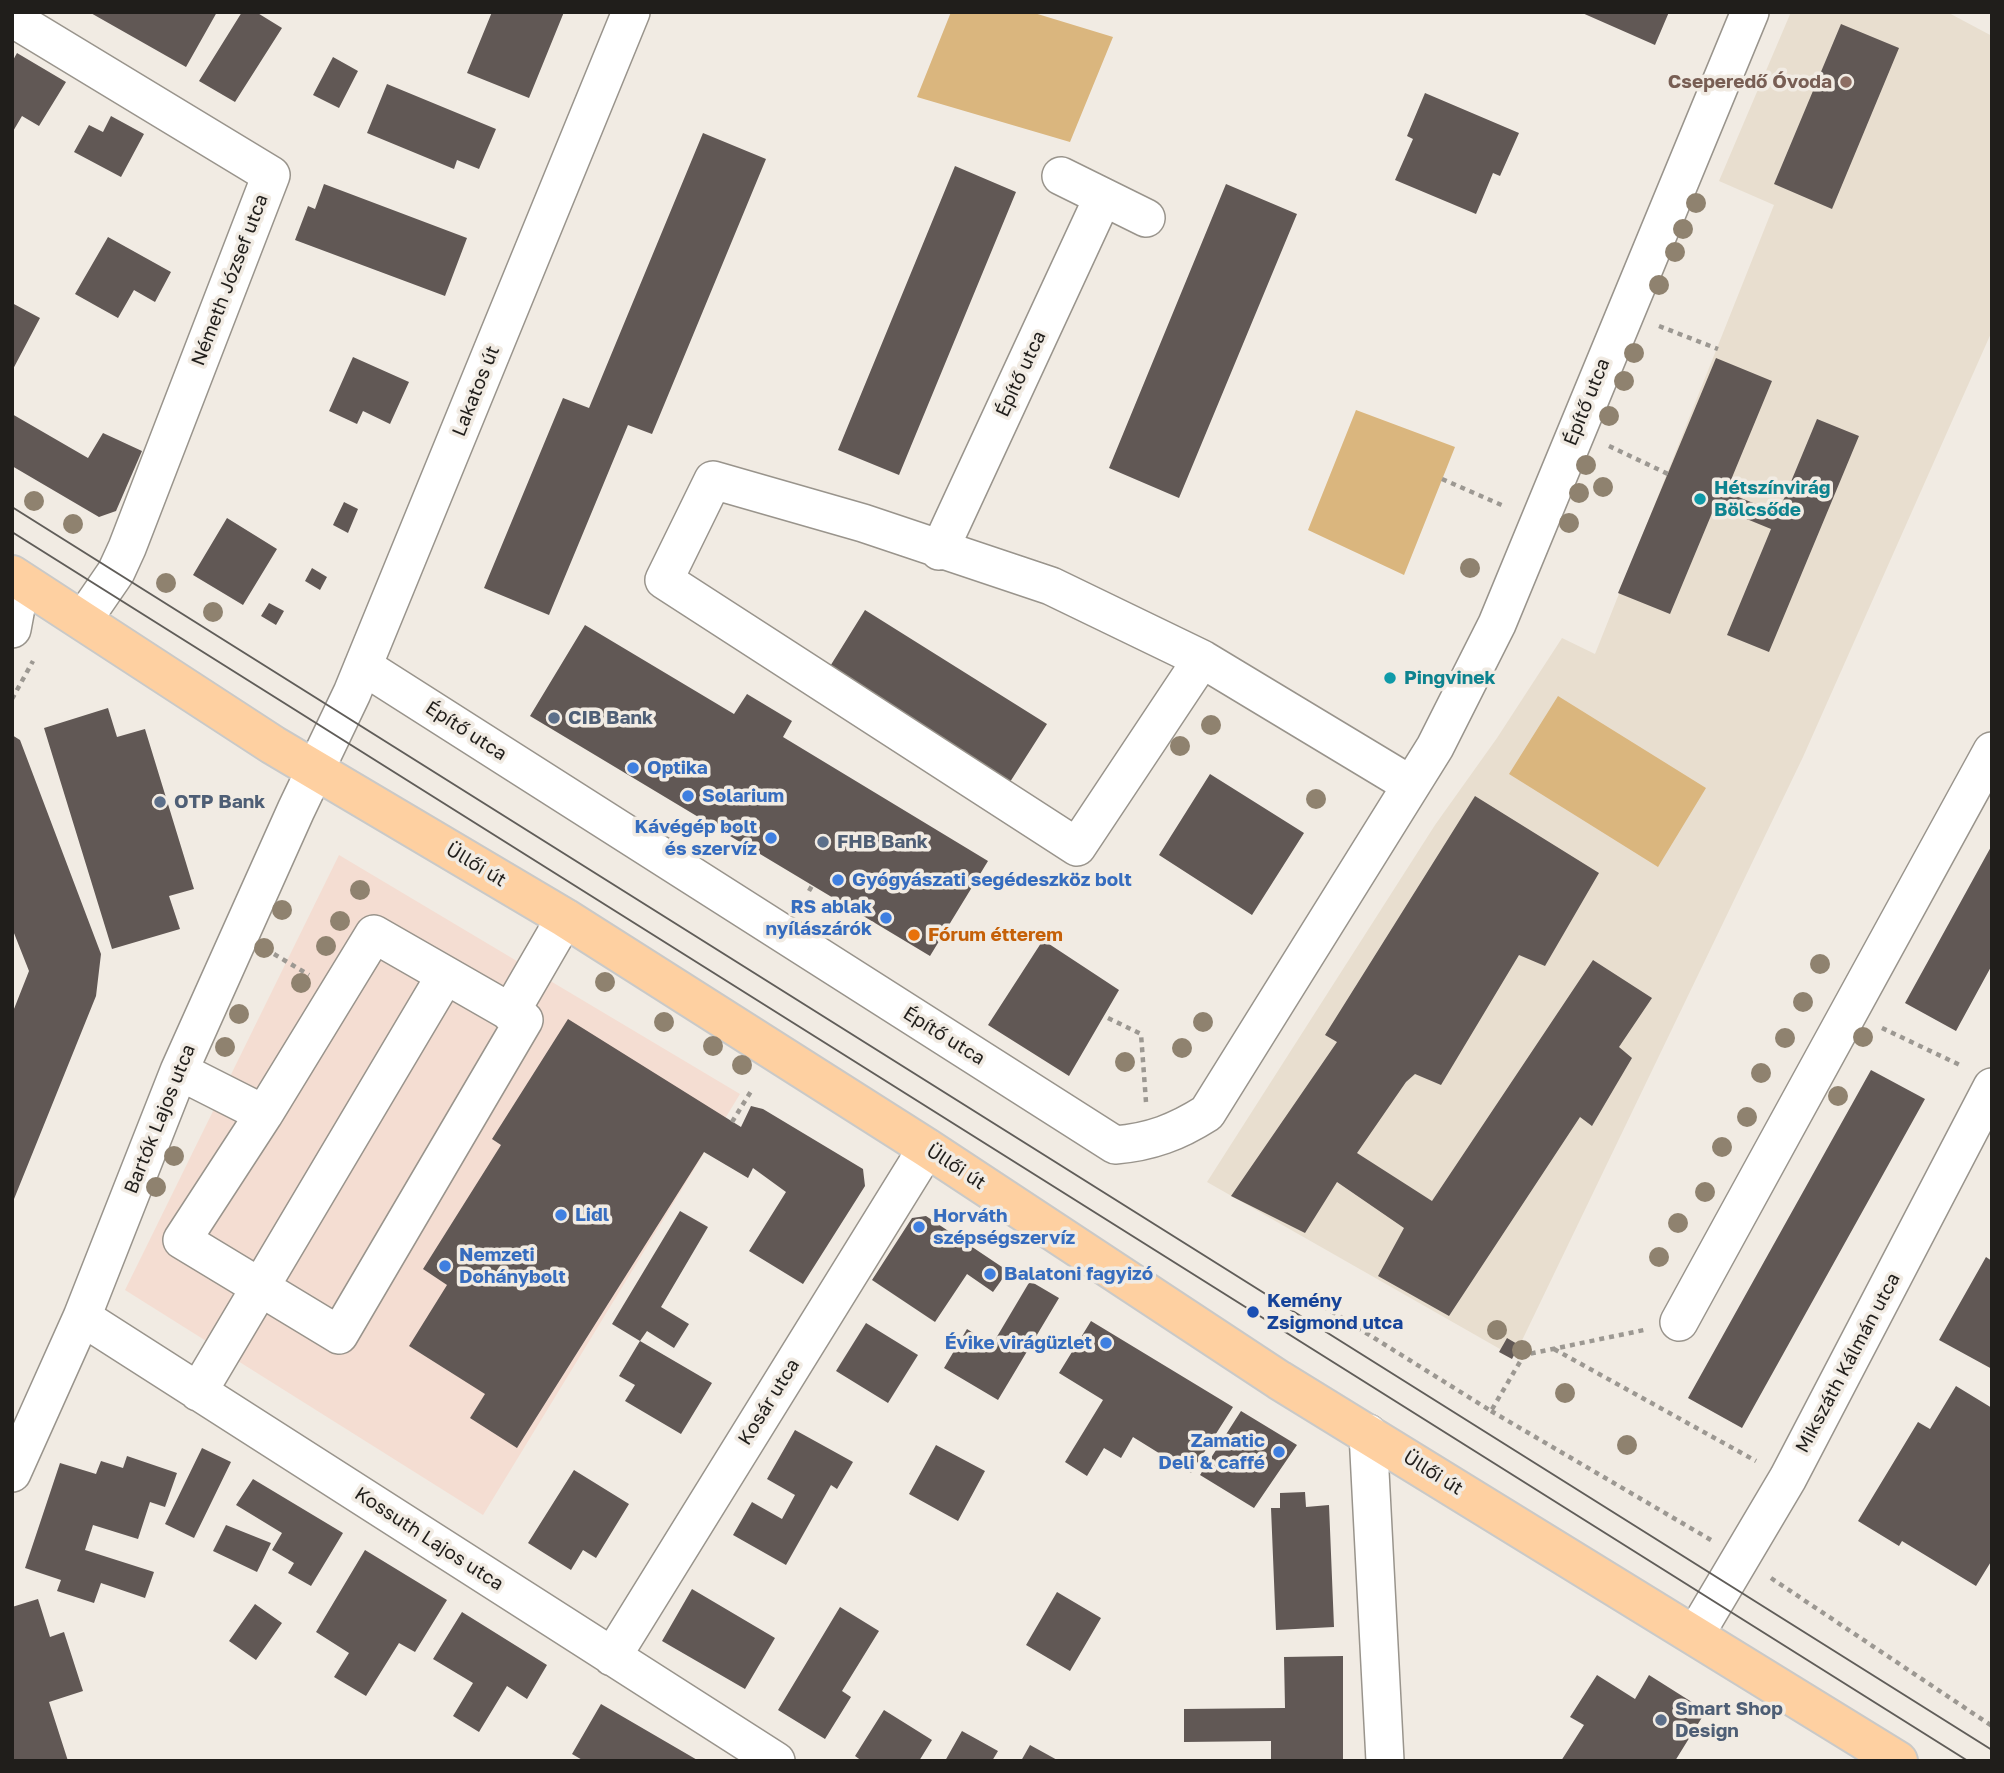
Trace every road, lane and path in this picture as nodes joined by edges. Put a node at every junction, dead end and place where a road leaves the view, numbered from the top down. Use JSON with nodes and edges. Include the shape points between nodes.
{"nodes":[{"id":1,"x":631,"y":12,"type":"edge"},
{"id":2,"x":1750,"y":12,"type":"edge"},
{"id":3,"x":12,"y":18,"type":"edge"},
{"id":4,"x":1061,"y":176,"type":"dead end"},
{"id":5,"x":1102,"y":197,"type":"junction"},
{"id":6,"x":1146,"y":218,"type":"dead end"},
{"id":7,"x":1655,"y":325,"type":"dead end"},
{"id":8,"x":1718,"y":349,"type":"dead end"},
{"id":9,"x":1608,"y":446,"type":"dead end"},
{"id":10,"x":1668,"y":474,"type":"dead end"},
{"id":11,"x":1442,"y":480,"type":"dead end"},
{"id":12,"x":1538,"y":521,"type":"junction"},
{"id":13,"x":939,"y":551,"type":"junction"},
{"id":14,"x":17,"y":578,"type":"edge"},
{"id":15,"x":83,"y":620,"type":"junction"},
{"id":16,"x":25,"y":641,"type":"edge"},
{"id":17,"x":1202,"y":659,"type":"junction"},
{"id":18,"x":363,"y":666,"type":"junction"},
{"id":19,"x":12,"y":699,"type":"edge"},
{"id":20,"x":1992,"y":751,"type":"edge"},
{"id":21,"x":315,"y":768,"type":"junction"},
{"id":22,"x":1411,"y":785,"type":"junction"},
{"id":23,"x":813,"y":884,"type":"dead end"},
{"id":24,"x":809,"y":891,"type":"dead end"},
{"id":25,"x":565,"y":918,"type":"junction"},
{"id":26,"x":445,"y":976,"type":"junction"},
{"id":27,"x":510,"y":1013,"type":"junction"},
{"id":28,"x":1108,"y":1018,"type":"dead end"},
{"id":29,"x":1894,"y":1034,"type":"dead end"},
{"id":30,"x":179,"y":1071,"type":"junction"},
{"id":31,"x":1980,"y":1078,"type":"edge"},
{"id":32,"x":753,"y":1088,"type":"dead end"},
{"id":33,"x":264,"y":1114,"type":"junction"},
{"id":34,"x":732,"y":1122,"type":"dead end"},
{"id":35,"x":1132,"y":1143,"type":"junction"},
{"id":36,"x":927,"y":1148,"type":"junction"},
{"id":37,"x":260,"y":1286,"type":"junction"},
{"id":38,"x":1323,"y":1306,"type":"dead end"},
{"id":39,"x":82,"y":1317,"type":"junction"},
{"id":40,"x":1679,"y":1322,"type":"joint"},
{"id":41,"x":1554,"y":1349,"type":"junction"},
{"id":42,"x":198,"y":1392,"type":"junction"},
{"id":43,"x":1368,"y":1433,"type":"junction"},
{"id":44,"x":12,"y":1473,"type":"edge"},
{"id":45,"x":1788,"y":1478,"type":"junction"},
{"id":46,"x":1695,"y":1635,"type":"junction"},
{"id":47,"x":612,"y":1657,"type":"junction"},
{"id":48,"x":776,"y":1761,"type":"edge"},
{"id":49,"x":1385,"y":1761,"type":"edge"},
{"id":50,"x":1898,"y":1761,"type":"edge"}],
"edges":[{"from":1,"to":18,"type":"street","name":"Lakatos út"},
{"from":2,"to":12,"type":"street","name":"Építő utca"},
{"from":3,"to":15,"type":"street","name":"Németh József utca","via":[[271,175],[127,548]]},
{"from":4,"to":5,"type":"street"},
{"from":5,"to":6,"type":"street"},
{"from":5,"to":13,"type":"street","name":"Építő utca"},
{"from":7,"to":8,"type":"path"},
{"from":9,"to":10,"type":"path"},
{"from":11,"to":12,"type":"path"},
{"from":12,"to":22,"type":"street","name":"Építő utca","via":[[1497,624]]},
{"from":13,"to":17,"type":"street","via":[[1051,586]]},
{"from":13,"to":17,"type":"street","via":[[863,523],[713,480],[664,580],[1077,847]]},
{"from":14,"to":15,"type":"main road","name":"Üllői út"},
{"from":14,"to":16,"type":"street"},
{"from":15,"to":21,"type":"main road","name":"Üllői út"},
{"from":16,"to":19,"type":"path"},
{"from":17,"to":22,"type":"street"},
{"from":18,"to":21,"type":"street","name":"Lakatos út"},
{"from":18,"to":35,"type":"street","name":"Építő utca"},
{"from":20,"to":40,"type":"street"},
{"from":21,"to":25,"type":"main road","name":"Üllői út"},
{"from":21,"to":30,"type":"street","name":"Bartók Lajos utca"},
{"from":22,"to":35,"type":"street","name":"Építő utca","via":[[1207,1113],[1179,1131]]},
{"from":23,"to":24,"type":"path"},
{"from":25,"to":27,"type":"street"},
{"from":25,"to":36,"type":"main road","name":"Üllői út"},
{"from":26,"to":27,"type":"street"},
{"from":26,"to":33,"type":"street","via":[[374,934]]},
{"from":26,"to":37,"type":"street"},
{"from":27,"to":37,"type":"street","via":[[524,1020],[339,1335]]},
{"from":28,"to":35,"type":"path","via":[[1141,1034]]},
{"from":29,"to":31,"type":"path"},
{"from":30,"to":33,"type":"street"},
{"from":30,"to":39,"type":"street","name":"Bartók Lajos utca"},
{"from":31,"to":45,"type":"street","name":"Mikszáth Kálmán utca"},
{"from":32,"to":34,"type":"path"},
{"from":33,"to":37,"type":"street","via":[[182,1240]]},
{"from":36,"to":43,"type":"main road","name":"Üllői út"},
{"from":36,"to":47,"type":"street","name":"Kosár utca"},
{"from":37,"to":42,"type":"street"},
{"from":38,"to":41,"type":"path","via":[[1490,1411],[1524,1356]]},
{"from":39,"to":42,"type":"street","name":"Kossuth Lajos utca"},
{"from":39,"to":44,"type":"street","name":"Bartók Lajos utca"},
{"from":40,"to":41,"type":"path"},
{"from":41,"to":45,"type":"path"},
{"from":42,"to":47,"type":"street","name":"Kossuth Lajos utca"},
{"from":43,"to":46,"type":"main road","name":"Üllői út"},
{"from":43,"to":49,"type":"street"},
{"from":45,"to":46,"type":"street","name":"Mikszáth Kálmán utca"},
{"from":46,"to":50,"type":"main road","name":"Üllői út"},
{"from":47,"to":48,"type":"street","name":"Kossuth Lajos utca"}]}
